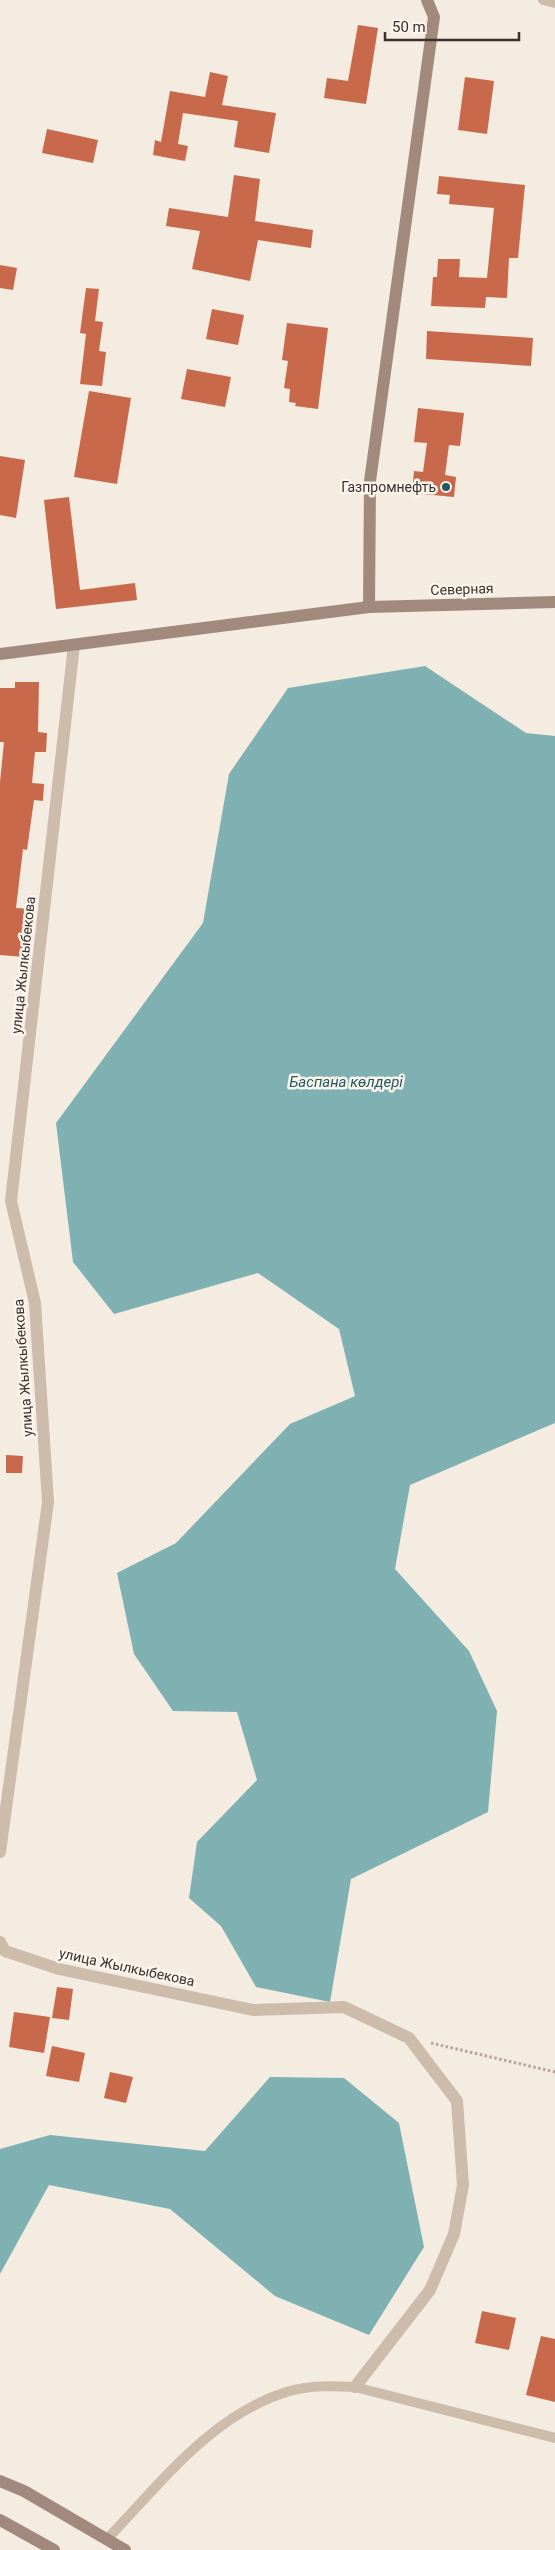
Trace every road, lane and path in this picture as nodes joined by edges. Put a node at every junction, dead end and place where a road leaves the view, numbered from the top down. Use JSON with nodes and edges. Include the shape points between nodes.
{"nodes":[{"id":1,"x":427,"y":0,"type":"edge"},
{"id":2,"x":436,"y":0,"type":"edge"},
{"id":3,"x":543,"y":0,"type":"edge"},
{"id":4,"x":555,"y":3,"type":"edge"},
{"id":5,"x":434,"y":17,"type":"junction"},
{"id":6,"x":555,"y":602,"type":"edge"},
{"id":7,"x":369,"y":607,"type":"junction"},
{"id":8,"x":74,"y":645,"type":"junction"},
{"id":9,"x":0,"y":654,"type":"edge"},
{"id":10,"x":0,"y":1852,"type":"edge"},
{"id":11,"x":0,"y":1942,"type":"edge"},
{"id":12,"x":408,"y":2038,"type":"junction"},
{"id":13,"x":555,"y":2072,"type":"edge"},
{"id":14,"x":355,"y":2387,"type":"junction"},
{"id":15,"x":555,"y":2438,"type":"edge"},
{"id":16,"x":0,"y":2481,"type":"edge"},
{"id":17,"x":0,"y":2520,"type":"edge"},
{"id":18,"x":108,"y":2538,"type":"junction"},
{"id":19,"x":54,"y":2550,"type":"edge"},
{"id":20,"x":125,"y":2550,"type":"edge"}],
"edges":[{"from":1,"to":5,"type":"main road"},
{"from":2,"to":5,"type":"street"},
{"from":3,"to":4,"type":"lane"},
{"from":5,"to":7,"type":"main road","via":[[370,481]]},
{"from":6,"to":7,"type":"main road","name":"Северная"},
{"from":7,"to":8,"type":"main road","name":"Северная"},
{"from":8,"to":9,"type":"main road","name":"Северная"},
{"from":8,"to":10,"type":"street","name":"улица Жылкыбекова","via":[[12,1201],[35,1303],[48,1502]]},
{"from":11,"to":12,"type":"street","name":"улица Жылкыбекова","via":[[6,1951],[59,1970],[253,2010],[344,2007]]},
{"from":12,"to":13,"type":"path"},
{"from":12,"to":14,"type":"street","via":[[457,2101],[463,2185],[454,2234],[430,2290]]},
{"from":14,"to":15,"type":"lane"},
{"from":14,"to":18,"type":"lane","via":[[324,2386],[291,2391],[256,2405],[206,2438]]},
{"from":16,"to":18,"type":"main road"},
{"from":17,"to":19,"type":"main road"},
{"from":18,"to":20,"type":"main road"}]}
